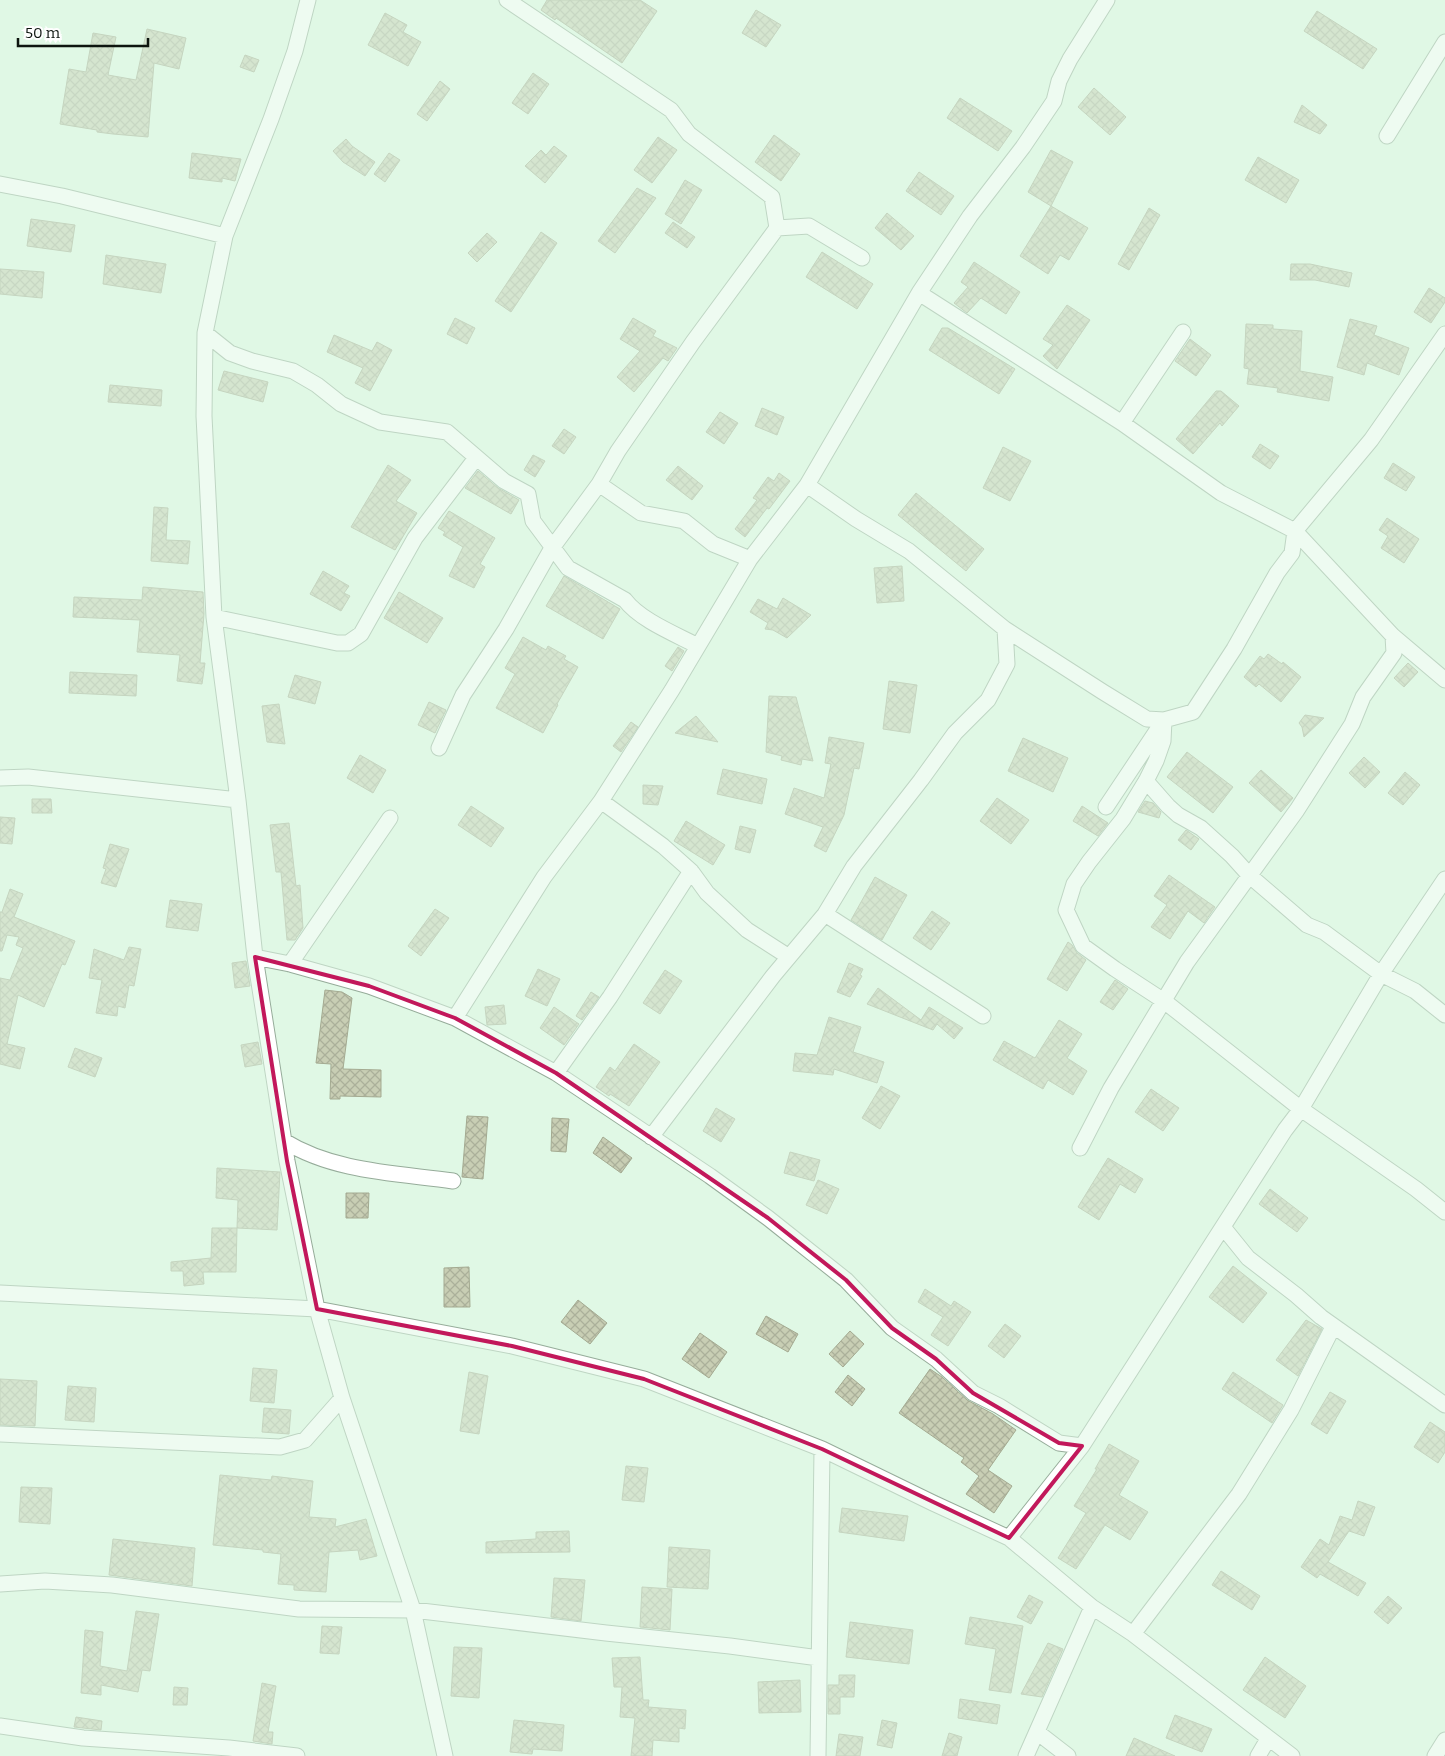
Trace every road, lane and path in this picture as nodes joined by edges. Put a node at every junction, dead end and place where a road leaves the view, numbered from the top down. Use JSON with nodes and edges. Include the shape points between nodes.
{"nodes":[{"id":1,"x":308,"y":0,"type":"edge"},
{"id":2,"x":508,"y":0,"type":"edge"},
{"id":3,"x":1107,"y":0,"type":"edge"},
{"id":4,"x":529,"y":6,"type":"edge"},
{"id":5,"x":1445,"y":42,"type":"edge"},
{"id":6,"x":1388,"y":136,"type":"dead end"},
{"id":7,"x":0,"y":184,"type":"edge"},
{"id":8,"x":776,"y":228,"type":"junction"},
{"id":9,"x":225,"y":236,"type":"junction"},
{"id":10,"x":862,"y":258,"type":"dead end"},
{"id":11,"x":919,"y":293,"type":"junction"},
{"id":12,"x":1183,"y":332,"type":"dead end"},
{"id":13,"x":205,"y":333,"type":"junction"},
{"id":14,"x":1445,"y":334,"type":"edge"},
{"id":15,"x":1122,"y":423,"type":"junction"},
{"id":16,"x":476,"y":458,"type":"junction"},
{"id":17,"x":599,"y":484,"type":"junction"},
{"id":18,"x":807,"y":485,"type":"junction"},
{"id":19,"x":1295,"y":531,"type":"junction"},
{"id":20,"x":552,"y":548,"type":"junction"},
{"id":21,"x":750,"y":559,"type":"junction"},
{"id":22,"x":214,"y":617,"type":"junction"},
{"id":23,"x":1005,"y":629,"type":"junction"},
{"id":24,"x":1393,"y":636,"type":"junction"},
{"id":25,"x":698,"y":646,"type":"junction"},
{"id":26,"x":1445,"y":680,"type":"edge"},
{"id":27,"x":1164,"y":720,"type":"junction"},
{"id":28,"x":439,"y":748,"type":"dead end"},
{"id":29,"x":0,"y":778,"type":"edge"},
{"id":30,"x":1146,"y":781,"type":"junction"},
{"id":31,"x":238,"y":800,"type":"junction"},
{"id":32,"x":601,"y":801,"type":"junction"},
{"id":33,"x":1106,"y":807,"type":"dead end"},
{"id":34,"x":390,"y":818,"type":"dead end"},
{"id":35,"x":691,"y":870,"type":"junction"},
{"id":36,"x":1250,"y":876,"type":"junction"},
{"id":37,"x":1445,"y":878,"type":"edge"},
{"id":38,"x":825,"y":914,"type":"junction"},
{"id":39,"x":255,"y":957,"type":"junction"},
{"id":40,"x":789,"y":957,"type":"junction"},
{"id":41,"x":290,"y":964,"type":"junction"},
{"id":42,"x":1381,"y":974,"type":"junction"},
{"id":43,"x":1164,"y":1001,"type":"junction"},
{"id":44,"x":1445,"y":1015,"type":"edge"},
{"id":45,"x":983,"y":1016,"type":"dead end"},
{"id":46,"x":455,"y":1018,"type":"junction"},
{"id":47,"x":556,"y":1073,"type":"junction"},
{"id":48,"x":1301,"y":1109,"type":"junction"},
{"id":49,"x":651,"y":1137,"type":"junction"},
{"id":50,"x":284,"y":1141,"type":"junction"},
{"id":51,"x":1080,"y":1148,"type":"dead end"},
{"id":52,"x":453,"y":1181,"type":"dead end"},
{"id":53,"x":1445,"y":1212,"type":"edge"},
{"id":54,"x":1223,"y":1227,"type":"junction"},
{"id":55,"x":0,"y":1293,"type":"edge"},
{"id":56,"x":317,"y":1309,"type":"junction"},
{"id":57,"x":1333,"y":1327,"type":"junction"},
{"id":58,"x":342,"y":1398,"type":"junction"},
{"id":59,"x":1445,"y":1405,"type":"edge"},
{"id":60,"x":0,"y":1434,"type":"edge"},
{"id":61,"x":1082,"y":1446,"type":"junction"},
{"id":62,"x":822,"y":1449,"type":"junction"},
{"id":63,"x":1009,"y":1538,"type":"junction"},
{"id":64,"x":0,"y":1584,"type":"edge"},
{"id":65,"x":1092,"y":1607,"type":"junction"},
{"id":66,"x":413,"y":1610,"type":"junction"},
{"id":67,"x":1133,"y":1634,"type":"junction"},
{"id":68,"x":819,"y":1658,"type":"junction"},
{"id":69,"x":0,"y":1726,"type":"edge"},
{"id":70,"x":1038,"y":1732,"type":"junction"},
{"id":71,"x":1268,"y":1739,"type":"junction"},
{"id":72,"x":1445,"y":1740,"type":"edge"},
{"id":73,"x":297,"y":1756,"type":"edge"},
{"id":74,"x":445,"y":1756,"type":"edge"},
{"id":75,"x":818,"y":1756,"type":"edge"},
{"id":76,"x":1026,"y":1756,"type":"edge"},
{"id":77,"x":1068,"y":1756,"type":"edge"},
{"id":78,"x":1258,"y":1756,"type":"edge"},
{"id":79,"x":1292,"y":1756,"type":"edge"},
{"id":80,"x":1434,"y":1756,"type":"edge"}],
"edges":[{"from":1,"to":9,"type":"street","via":[[277,102]]},
{"from":2,"to":4,"type":"street"},
{"from":3,"to":11,"type":"street","via":[[1070,59],[1054,101],[970,216]]},
{"from":4,"to":8,"type":"street","via":[[671,110],[690,134],[772,197]]},
{"from":5,"to":6,"type":"street"},
{"from":7,"to":9,"type":"street"},
{"from":8,"to":10,"type":"street","via":[[809,226]]},
{"from":8,"to":17,"type":"street","via":[[623,444]]},
{"from":9,"to":13,"type":"street"},
{"from":11,"to":15,"type":"street"},
{"from":11,"to":18,"type":"street"},
{"from":12,"to":15,"type":"street"},
{"from":13,"to":16,"type":"street","via":[[230,353],[294,371],[342,404],[380,422],[447,432]]},
{"from":13,"to":22,"type":"street","via":[[204,416]]},
{"from":14,"to":19,"type":"street","via":[[1371,440]]},
{"from":15,"to":19,"type":"street","via":[[1221,493]]},
{"from":16,"to":20,"type":"street","via":[[504,481],[528,494],[533,521]]},
{"from":16,"to":22,"type":"street","via":[[415,538],[361,634],[348,643]]},
{"from":17,"to":20,"type":"street"},
{"from":17,"to":21,"type":"street","via":[[641,513],[684,521],[713,544]]},
{"from":18,"to":21,"type":"street"},
{"from":18,"to":23,"type":"street","via":[[909,551]]},
{"from":19,"to":24,"type":"street"},
{"from":19,"to":27,"type":"street","via":[[1292,553],[1193,712]]},
{"from":20,"to":25,"type":"street","via":[[568,568]]},
{"from":20,"to":28,"type":"street","via":[[506,629],[463,695]]},
{"from":21,"to":25,"type":"street"},
{"from":22,"to":31,"type":"street"},
{"from":23,"to":27,"type":"street","via":[[1147,718]]},
{"from":23,"to":38,"type":"street","via":[[1007,664],[988,700],[955,733],[854,866]]},
{"from":24,"to":26,"type":"street"},
{"from":24,"to":36,"type":"street","via":[[1394,653],[1363,697],[1352,724]]},
{"from":25,"to":32,"type":"street"},
{"from":27,"to":30,"type":"street","via":[[1163,741]]},
{"from":27,"to":33,"type":"street"},
{"from":29,"to":31,"type":"street","via":[[28,778]]},
{"from":30,"to":36,"type":"street","via":[[1168,806],[1201,828]]},
{"from":30,"to":43,"type":"street","via":[[1074,884],[1066,910],[1083,946]]},
{"from":31,"to":39,"type":"street"},
{"from":32,"to":35,"type":"street"},
{"from":32,"to":46,"type":"street","via":[[544,878]]},
{"from":34,"to":41,"type":"street"},
{"from":35,"to":40,"type":"street","via":[[707,893],[747,930]]},
{"from":35,"to":47,"type":"street","via":[[610,997]]},
{"from":36,"to":42,"type":"street","via":[[1307,925],[1324,932]]},
{"from":36,"to":43,"type":"street","via":[[1187,962]]},
{"from":37,"to":42,"type":"street"},
{"from":38,"to":40,"type":"street"},
{"from":38,"to":45,"type":"street"},
{"from":39,"to":41,"type":"street"},
{"from":39,"to":50,"type":"street"},
{"from":40,"to":49,"type":"street"},
{"from":41,"to":46,"type":"street","via":[[369,986]]},
{"from":42,"to":44,"type":"street","via":[[1415,991]]},
{"from":42,"to":48,"type":"street"},
{"from":43,"to":48,"type":"street"},
{"from":43,"to":51,"type":"street","via":[[1111,1088]]},
{"from":46,"to":47,"type":"street"},
{"from":47,"to":49,"type":"street"},
{"from":48,"to":53,"type":"street"},
{"from":48,"to":54,"type":"street"},
{"from":49,"to":61,"type":"street","via":[[768,1218],[846,1280],[892,1328],[936,1359],[972,1393],[1059,1443]]},
{"from":50,"to":52,"type":"street","via":[[314,1156],[348,1166]]},
{"from":50,"to":56,"type":"street"},
{"from":54,"to":57,"type":"street","via":[[1248,1258]]},
{"from":54,"to":61,"type":"street"},
{"from":55,"to":56,"type":"street"},
{"from":56,"to":58,"type":"street"},
{"from":56,"to":62,"type":"street","via":[[512,1346],[644,1379]]},
{"from":57,"to":59,"type":"street"},
{"from":57,"to":67,"type":"street","via":[[1291,1410],[1239,1494]]},
{"from":58,"to":60,"type":"street","via":[[305,1440],[280,1447]]},
{"from":58,"to":66,"type":"street"},
{"from":61,"to":63,"type":"street"},
{"from":62,"to":63,"type":"street"},
{"from":62,"to":68,"type":"street"},
{"from":63,"to":65,"type":"street"},
{"from":64,"to":66,"type":"street","via":[[46,1581],[112,1585],[299,1609]]},
{"from":65,"to":67,"type":"street"},
{"from":65,"to":70,"type":"street"},
{"from":66,"to":68,"type":"street"},
{"from":66,"to":74,"type":"street"},
{"from":67,"to":71,"type":"street"},
{"from":68,"to":75,"type":"street"},
{"from":69,"to":73,"type":"street","via":[[83,1738]]},
{"from":70,"to":76,"type":"street"},
{"from":70,"to":77,"type":"street"},
{"from":71,"to":78,"type":"street"},
{"from":71,"to":79,"type":"street"},
{"from":72,"to":80,"type":"street"}]}
